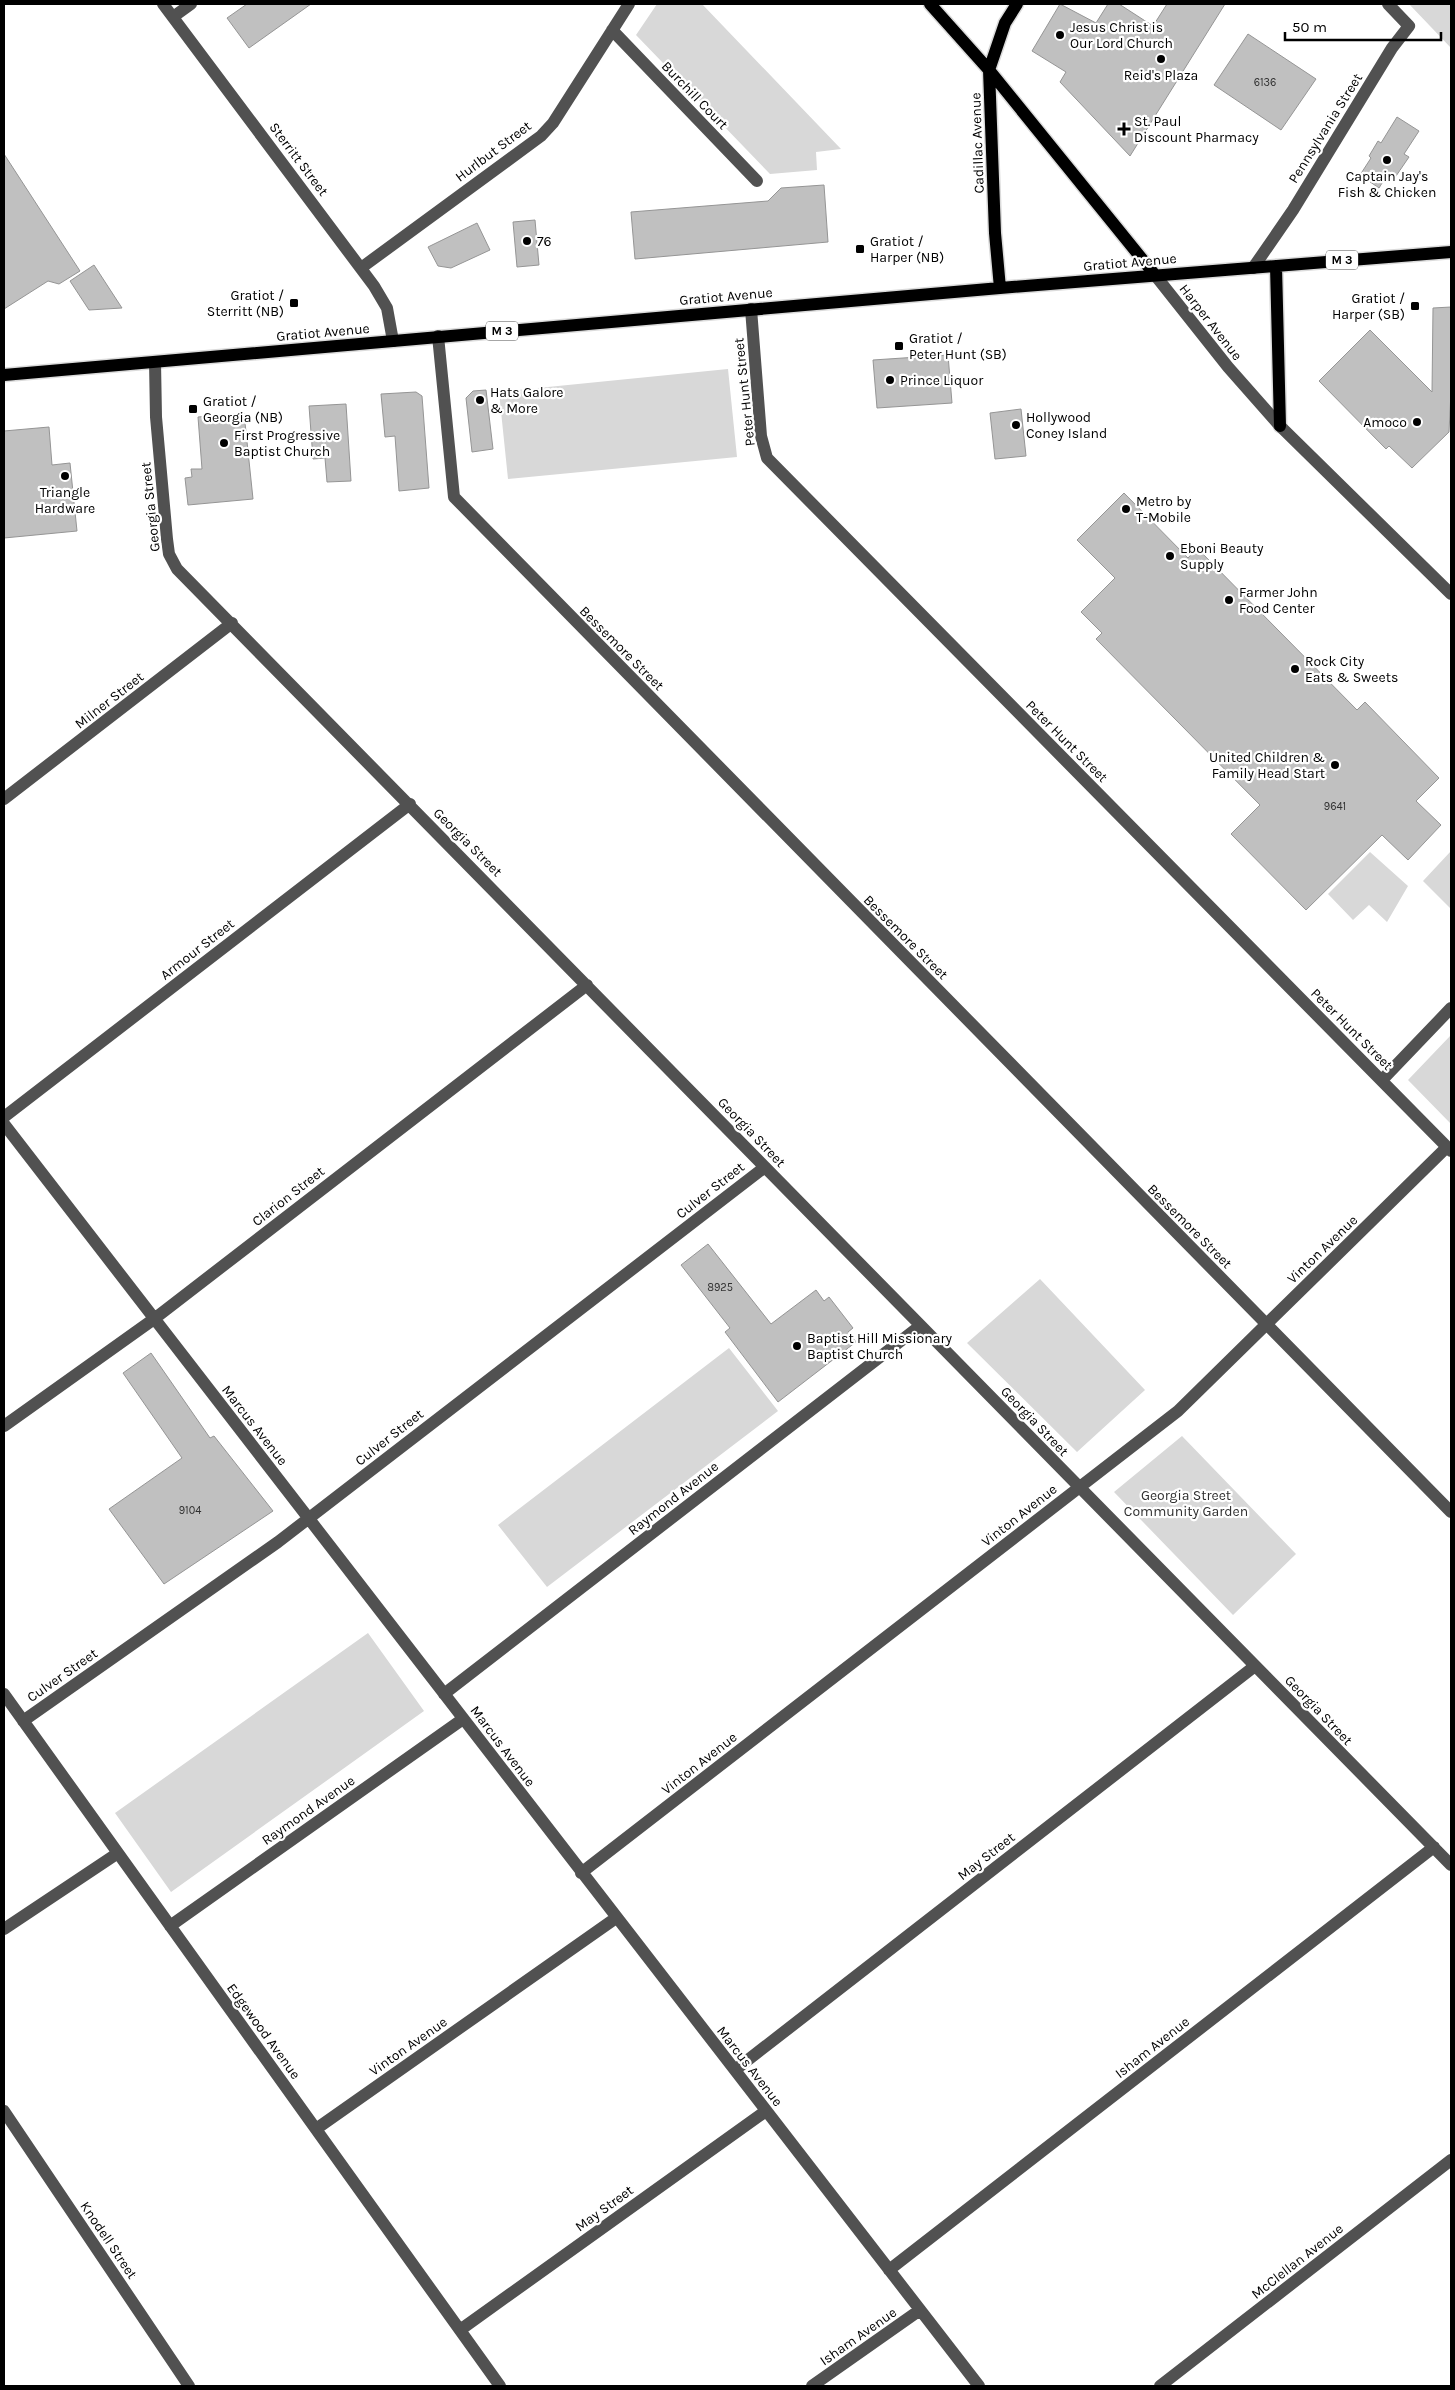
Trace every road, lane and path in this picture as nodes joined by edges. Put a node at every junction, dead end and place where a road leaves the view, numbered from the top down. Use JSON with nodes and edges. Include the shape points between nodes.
{"nodes":[{"id":1,"x":163,"y":4,"type":"edge"},
{"id":2,"x":192,"y":4,"type":"edge"},
{"id":3,"x":629,"y":4,"type":"edge"},
{"id":4,"x":930,"y":4,"type":"edge"},
{"id":5,"x":1017,"y":4,"type":"edge"},
{"id":6,"x":1390,"y":6,"type":"edge"},
{"id":7,"x":173,"y":17,"type":"junction"},
{"id":8,"x":612,"y":30,"type":"junction"},
{"id":9,"x":989,"y":70,"type":"junction"},
{"id":10,"x":757,"y":181,"type":"dead end"},
{"id":11,"x":1451,"y":252,"type":"edge"},
{"id":12,"x":1276,"y":266,"type":"junction"},
{"id":13,"x":362,"y":268,"type":"junction"},
{"id":14,"x":1253,"y":268,"type":"junction"},
{"id":15,"x":1155,"y":275,"type":"junction"},
{"id":16,"x":1000,"y":288,"type":"junction"},
{"id":17,"x":751,"y":309,"type":"junction"},
{"id":18,"x":438,"y":336,"type":"junction"},
{"id":19,"x":394,"y":341,"type":"junction"},
{"id":20,"x":155,"y":362,"type":"junction"},
{"id":21,"x":4,"y":376,"type":"edge"},
{"id":22,"x":1280,"y":426,"type":"junction"},
{"id":23,"x":1451,"y":594,"type":"edge"},
{"id":24,"x":232,"y":624,"type":"junction"},
{"id":25,"x":4,"y":800,"type":"edge"},
{"id":26,"x":410,"y":804,"type":"junction"},
{"id":27,"x":587,"y":985,"type":"junction"},
{"id":28,"x":1451,"y":1008,"type":"edge"},
{"id":29,"x":1382,"y":1080,"type":"junction"},
{"id":30,"x":4,"y":1117,"type":"edge"},
{"id":31,"x":4,"y":1124,"type":"edge"},
{"id":32,"x":1449,"y":1149,"type":"edge"},
{"id":33,"x":765,"y":1167,"type":"junction"},
{"id":34,"x":154,"y":1319,"type":"junction"},
{"id":35,"x":1267,"y":1325,"type":"junction"},
{"id":36,"x":920,"y":1326,"type":"junction"},
{"id":37,"x":4,"y":1426,"type":"edge"},
{"id":38,"x":1079,"y":1488,"type":"junction"},
{"id":39,"x":1451,"y":1512,"type":"edge"},
{"id":40,"x":309,"y":1518,"type":"junction"},
{"id":41,"x":1255,"y":1666,"type":"junction"},
{"id":42,"x":4,"y":1694,"type":"edge"},
{"id":43,"x":444,"y":1694,"type":"junction"},
{"id":44,"x":463,"y":1719,"type":"junction"},
{"id":45,"x":23,"y":1721,"type":"junction"},
{"id":46,"x":1434,"y":1847,"type":"junction"},
{"id":47,"x":118,"y":1853,"type":"junction"},
{"id":48,"x":1451,"y":1865,"type":"edge"},
{"id":49,"x":581,"y":1874,"type":"junction"},
{"id":50,"x":616,"y":1918,"type":"junction"},
{"id":51,"x":170,"y":1926,"type":"junction"},
{"id":52,"x":4,"y":1929,"type":"edge"},
{"id":53,"x":735,"y":2070,"type":"junction"},
{"id":54,"x":4,"y":2111,"type":"edge"},
{"id":55,"x":766,"y":2111,"type":"junction"},
{"id":56,"x":316,"y":2129,"type":"junction"},
{"id":57,"x":1451,"y":2160,"type":"edge"},
{"id":58,"x":889,"y":2270,"type":"junction"},
{"id":59,"x":920,"y":2310,"type":"junction"},
{"id":60,"x":460,"y":2330,"type":"junction"},
{"id":61,"x":189,"y":2386,"type":"edge"},
{"id":62,"x":500,"y":2386,"type":"edge"},
{"id":63,"x":812,"y":2386,"type":"edge"},
{"id":64,"x":979,"y":2386,"type":"edge"},
{"id":65,"x":1160,"y":2386,"type":"edge"}],
"edges":[{"from":1,"to":7,"type":"street","name":"Sterritt Street"},
{"from":2,"to":7,"type":"street"},
{"from":3,"to":8,"type":"street","name":"Hurlbut Street"},
{"from":4,"to":9,"type":"main road","name":"Harper Avenue"},
{"from":5,"to":9,"type":"main road","name":"Cadillac Avenue","via":[[1005,23]]},
{"from":6,"to":14,"type":"street","name":"Pennsylvania Street","via":[[1409,26]]},
{"from":7,"to":13,"type":"street","name":"Sterritt Street"},
{"from":8,"to":10,"type":"street","name":"Burchill Court"},
{"from":8,"to":13,"type":"street","name":"Hurlbut Street","via":[[553,123],[541,136]]},
{"from":9,"to":15,"type":"main road","name":"Harper Avenue"},
{"from":9,"to":16,"type":"main road","name":"Cadillac Avenue"},
{"from":11,"to":12,"type":"main road","name":"Gratiot Avenue","number":"M 3"},
{"from":12,"to":14,"type":"main road","name":"Gratiot Avenue","number":"M 3"},
{"from":12,"to":22,"type":"main road"},
{"from":13,"to":19,"type":"street","name":"Sterritt Street","via":[[387,308]]},
{"from":14,"to":15,"type":"main road","name":"Gratiot Avenue","number":"M 3"},
{"from":15,"to":16,"type":"main road","name":"Gratiot Avenue","number":"M 3"},
{"from":15,"to":22,"type":"street","name":"Harper Avenue"},
{"from":16,"to":17,"type":"main road","name":"Gratiot Avenue","number":"M 3"},
{"from":17,"to":18,"type":"main road","name":"Gratiot Avenue","number":"M 3"},
{"from":17,"to":29,"type":"street","name":"Peter Hunt Street","via":[[761,436],[767,458]]},
{"from":18,"to":19,"type":"main road","name":"Gratiot Avenue","number":"M 3"},
{"from":18,"to":35,"type":"street","name":"Bessemore Street","via":[[454,497]]},
{"from":19,"to":20,"type":"main road","name":"Gratiot Avenue","number":"M 3"},
{"from":20,"to":21,"type":"main road","name":"Gratiot Avenue","number":"M 3"},
{"from":20,"to":24,"type":"street","name":"Georgia Street","via":[[156,417],[169,554],[177,569]]},
{"from":22,"to":23,"type":"street","name":"Harper Avenue"},
{"from":24,"to":25,"type":"street","name":"Milner Street"},
{"from":24,"to":26,"type":"street","name":"Georgia Street"},
{"from":26,"to":27,"type":"street","name":"Georgia Street"},
{"from":26,"to":30,"type":"street","name":"Armour Street"},
{"from":27,"to":33,"type":"street","name":"Georgia Street"},
{"from":27,"to":34,"type":"street","name":"Clarion Street"},
{"from":28,"to":29,"type":"street"},
{"from":29,"to":32,"type":"street","name":"Peter Hunt Street"},
{"from":31,"to":34,"type":"street","name":"Marcus Avenue"},
{"from":32,"to":35,"type":"street","name":"Vinton Avenue"},
{"from":33,"to":36,"type":"street","name":"Georgia Street"},
{"from":33,"to":40,"type":"street","name":"Culver Street"},
{"from":34,"to":37,"type":"street","name":"Clarion Street"},
{"from":34,"to":40,"type":"street","name":"Marcus Avenue"},
{"from":35,"to":38,"type":"street","name":"Vinton Avenue","via":[[1178,1411]]},
{"from":35,"to":39,"type":"street","name":"Bessemore Street"},
{"from":36,"to":38,"type":"street","name":"Georgia Street"},
{"from":36,"to":43,"type":"street","name":"Raymond Avenue"},
{"from":38,"to":41,"type":"street","name":"Georgia Street"},
{"from":38,"to":49,"type":"street","name":"Vinton Avenue"},
{"from":40,"to":43,"type":"street","name":"Marcus Avenue"},
{"from":40,"to":45,"type":"street","name":"Culver Street"},
{"from":41,"to":46,"type":"street","name":"Georgia Street"},
{"from":41,"to":53,"type":"street","name":"May Street"},
{"from":42,"to":45,"type":"street","name":"Edgewood Avenue"},
{"from":43,"to":44,"type":"street","name":"Marcus Avenue"},
{"from":44,"to":49,"type":"street","name":"Marcus Avenue"},
{"from":44,"to":51,"type":"street","name":"Raymond Avenue"},
{"from":45,"to":47,"type":"street","name":"Edgewood Avenue"},
{"from":46,"to":48,"type":"street","name":"Georgia Street"},
{"from":46,"to":58,"type":"street","name":"Isham Avenue"},
{"from":47,"to":51,"type":"street","name":"Edgewood Avenue"},
{"from":47,"to":52,"type":"street"},
{"from":49,"to":50,"type":"street","name":"Marcus Avenue"},
{"from":50,"to":53,"type":"street","name":"Marcus Avenue"},
{"from":50,"to":56,"type":"street","name":"Vinton Avenue"},
{"from":51,"to":56,"type":"street","name":"Edgewood Avenue"},
{"from":53,"to":55,"type":"street","name":"Marcus Avenue"},
{"from":54,"to":61,"type":"street","name":"Knodell Street"},
{"from":55,"to":58,"type":"street","name":"Marcus Avenue"},
{"from":55,"to":60,"type":"street","name":"May Street"},
{"from":56,"to":60,"type":"street","name":"Edgewood Avenue"},
{"from":57,"to":65,"type":"street","name":"McClellan Avenue"},
{"from":58,"to":59,"type":"street","name":"Marcus Avenue"},
{"from":59,"to":63,"type":"street","name":"Isham Avenue"},
{"from":59,"to":64,"type":"street","name":"Marcus Avenue"},
{"from":60,"to":62,"type":"street","name":"Edgewood Avenue"}]}
